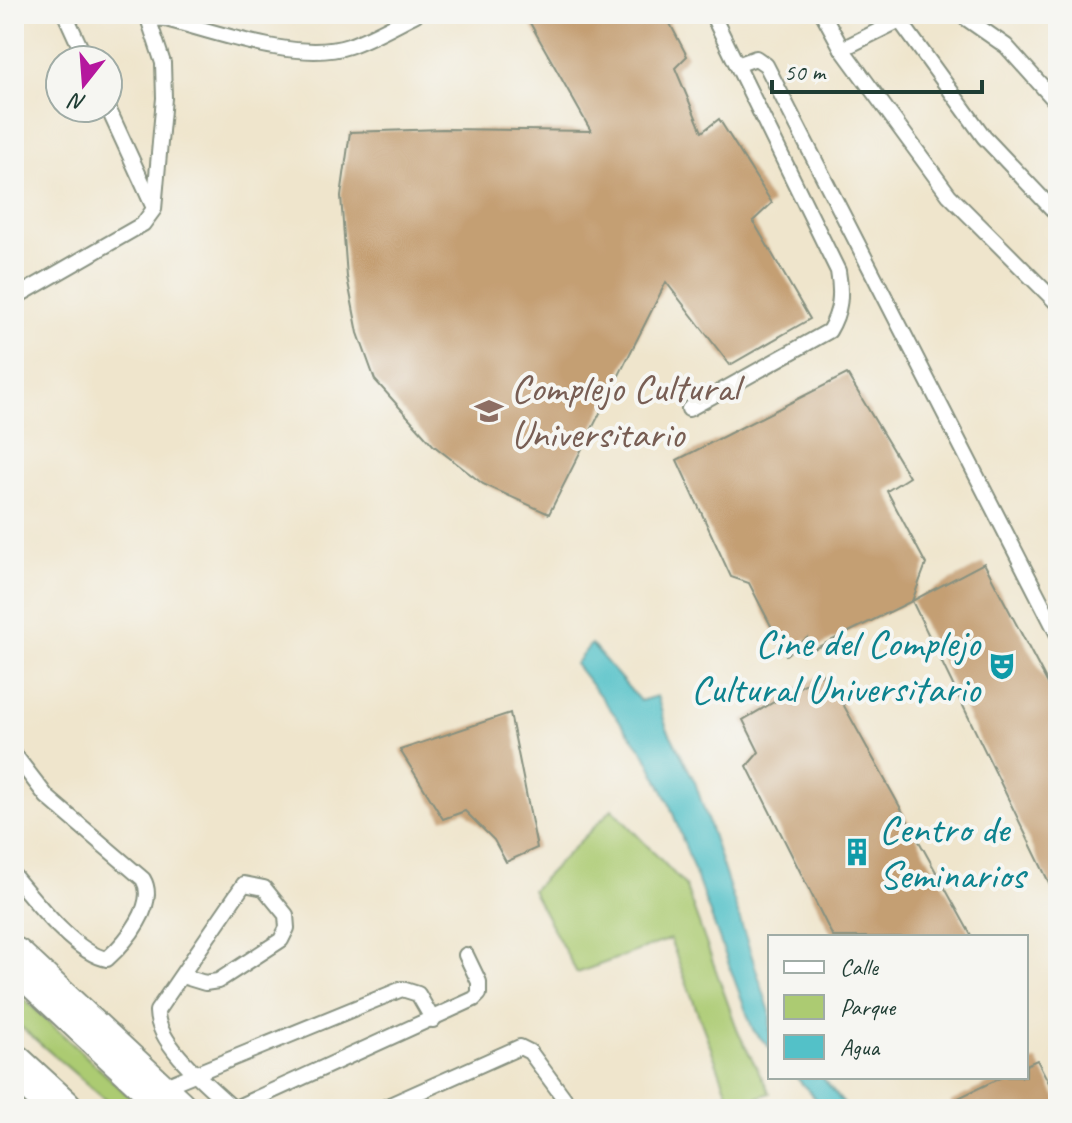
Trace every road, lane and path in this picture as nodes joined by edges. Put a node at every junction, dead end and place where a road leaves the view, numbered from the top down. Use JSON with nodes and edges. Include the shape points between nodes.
{"nodes":[{"id":1,"x":65,"y":14,"type":"edge"},
{"id":2,"x":187,"y":14,"type":"edge"},
{"id":3,"x":416,"y":14,"type":"edge"},
{"id":4,"x":712,"y":14,"type":"edge"},
{"id":5,"x":823,"y":14,"type":"edge"},
{"id":6,"x":960,"y":14,"type":"edge"},
{"id":7,"x":147,"y":16,"type":"edge"},
{"id":8,"x":897,"y":18,"type":"edge"},
{"id":9,"x":166,"y":19,"type":"junction"},
{"id":10,"x":79,"y":44,"type":"edge"},
{"id":11,"x":842,"y":49,"type":"junction"},
{"id":12,"x":737,"y":65,"type":"junction"},
{"id":13,"x":1058,"y":104,"type":"edge"},
{"id":14,"x":115,"y":124,"type":"edge"},
{"id":15,"x":154,"y":209,"type":"junction"},
{"id":16,"x":1058,"y":215,"type":"edge"},
{"id":17,"x":14,"y":298,"type":"edge"},
{"id":18,"x":1058,"y":304,"type":"edge"},
{"id":19,"x":689,"y":409,"type":"dead end"},
{"id":20,"x":1058,"y":635,"type":"edge"},
{"id":21,"x":14,"y":754,"type":"edge"},
{"id":22,"x":14,"y":876,"type":"edge"},
{"id":23,"x":466,"y":955,"type":"dead end"},
{"id":24,"x":14,"y":958,"type":"edge"},
{"id":25,"x":182,"y":976,"type":"junction"},
{"id":26,"x":433,"y":1020,"type":"junction"},
{"id":27,"x":196,"y":1074,"type":"junction"},
{"id":28,"x":166,"y":1099,"type":"edge"},
{"id":29,"x":234,"y":1109,"type":"edge"},
{"id":30,"x":381,"y":1109,"type":"edge"},
{"id":31,"x":572,"y":1109,"type":"edge"}],
"edges":[{"from":1,"to":10,"type":"lane"},
{"from":2,"to":9,"type":"lane"},
{"from":3,"to":9,"type":"lane","via":[[347,47],[325,50],[299,50]]},
{"from":4,"to":12,"type":"lane"},
{"from":5,"to":11,"type":"lane"},
{"from":6,"to":13,"type":"lane","via":[[1006,46]]},
{"from":7,"to":9,"type":"lane"},
{"from":7,"to":15,"type":"lane","via":[[163,63]]},
{"from":8,"to":11,"type":"lane"},
{"from":8,"to":16,"type":"lane","via":[[984,137]]},
{"from":11,"to":18,"type":"lane","via":[[949,195]]},
{"from":12,"to":19,"type":"lane","via":[[838,271],[839,315],[829,331]]},
{"from":12,"to":20,"type":"lane","via":[[756,58],[766,65]]},
{"from":14,"to":15,"type":"lane"},
{"from":15,"to":17,"type":"lane","via":[[143,224]]},
{"from":21,"to":22,"type":"lane","via":[[47,797],[150,890],[148,902],[107,959],[93,956]]},
{"from":23,"to":26,"type":"lane","via":[[479,994]]},
{"from":24,"to":28,"type":"main road"},
{"from":25,"to":25,"type":"lane","via":[[218,981],[281,940],[286,915],[264,888],[244,884]]},
{"from":25,"to":27,"type":"lane","via":[[163,1001],[157,1022]]},
{"from":26,"to":27,"type":"lane","via":[[418,994],[402,989]]},
{"from":26,"to":29,"type":"lane"},
{"from":27,"to":28,"type":"lane"},
{"from":27,"to":29,"type":"lane"},
{"from":30,"to":31,"type":"lane","via":[[520,1047],[530,1052]]}]}
